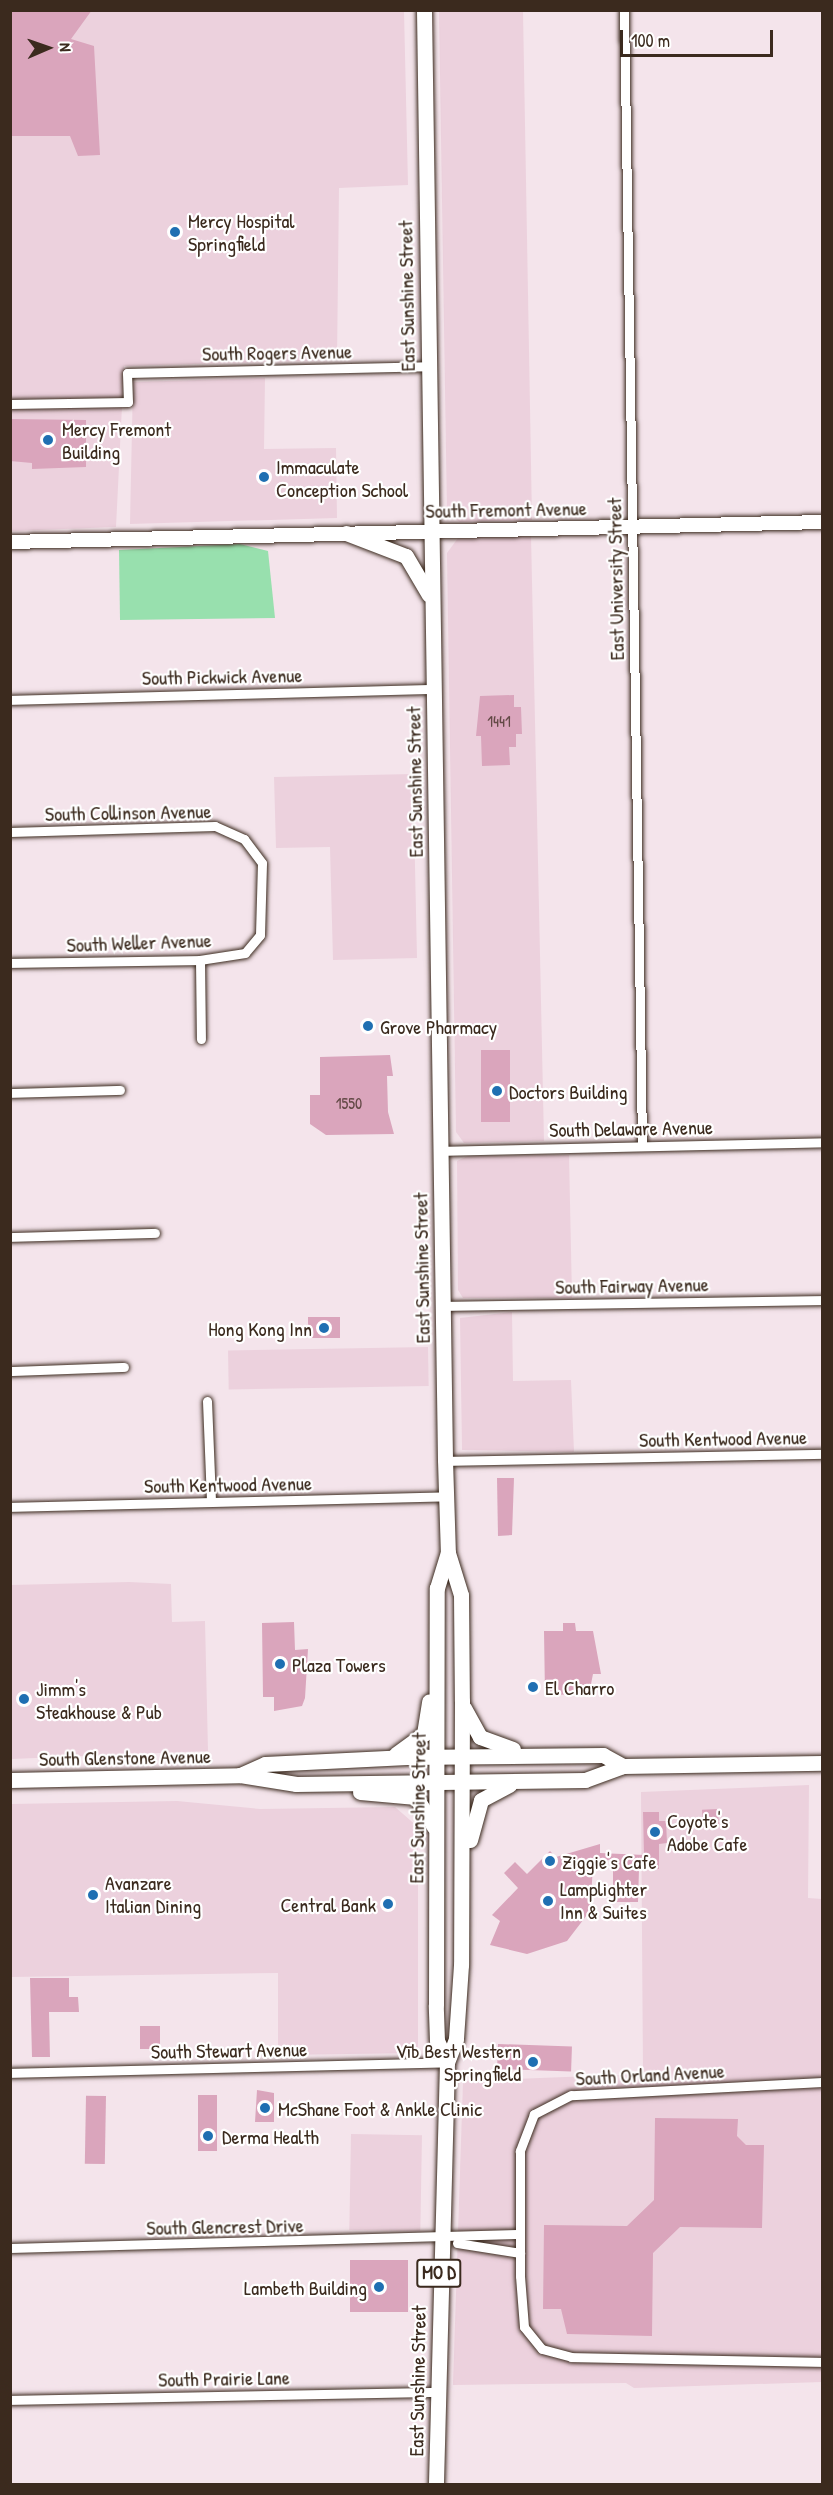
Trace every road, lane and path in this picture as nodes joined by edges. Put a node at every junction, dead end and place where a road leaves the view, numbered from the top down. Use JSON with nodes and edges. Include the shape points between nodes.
{"nodes":[{"id":1,"x":424,"y":10,"type":"edge"},
{"id":2,"x":624,"y":10,"type":"edge"},
{"id":3,"x":428,"y":366,"type":"junction"},
{"id":4,"x":10,"y":404,"type":"edge"},
{"id":5,"x":822,"y":522,"type":"edge"},
{"id":6,"x":632,"y":526,"type":"junction"},
{"id":7,"x":431,"y":531,"type":"junction"},
{"id":8,"x":346,"y":533,"type":"junction"},
{"id":9,"x":10,"y":542,"type":"edge"},
{"id":10,"x":432,"y":604,"type":"junction"},
{"id":11,"x":434,"y":689,"type":"junction"},
{"id":12,"x":10,"y":699,"type":"edge"},
{"id":13,"x":10,"y":832,"type":"edge"},
{"id":14,"x":260,"y":935,"type":"joint"},
{"id":15,"x":200,"y":960,"type":"junction"},
{"id":16,"x":10,"y":963,"type":"edge"},
{"id":17,"x":201,"y":1039,"type":"dead end"},
{"id":18,"x":120,"y":1090,"type":"dead end"},
{"id":19,"x":10,"y":1093,"type":"edge"},
{"id":20,"x":822,"y":1142,"type":"edge"},
{"id":21,"x":642,"y":1146,"type":"junction"},
{"id":22,"x":440,"y":1151,"type":"junction"},
{"id":23,"x":155,"y":1233,"type":"dead end"},
{"id":24,"x":10,"y":1237,"type":"edge"},
{"id":25,"x":822,"y":1300,"type":"edge"},
{"id":26,"x":443,"y":1306,"type":"junction"},
{"id":27,"x":124,"y":1367,"type":"dead end"},
{"id":28,"x":10,"y":1371,"type":"edge"},
{"id":29,"x":207,"y":1401,"type":"dead end"},
{"id":30,"x":822,"y":1454,"type":"edge"},
{"id":31,"x":445,"y":1461,"type":"junction"},
{"id":32,"x":446,"y":1497,"type":"junction"},
{"id":33,"x":211,"y":1502,"type":"junction"},
{"id":34,"x":10,"y":1507,"type":"edge"},
{"id":35,"x":448,"y":1553,"type":"junction"},
{"id":36,"x":437,"y":1588,"type":"junction"},
{"id":37,"x":462,"y":1701,"type":"junction"},
{"id":38,"x":589,"y":1755,"type":"junction"},
{"id":39,"x":439,"y":1757,"type":"junction"},
{"id":40,"x":462,"y":1757,"type":"junction"},
{"id":41,"x":381,"y":1758,"type":"junction"},
{"id":42,"x":822,"y":1763,"type":"edge"},
{"id":43,"x":623,"y":1766,"type":"junction"},
{"id":44,"x":240,"y":1775,"type":"junction"},
{"id":45,"x":10,"y":1780,"type":"edge"},
{"id":46,"x":528,"y":1780,"type":"junction"},
{"id":47,"x":439,"y":1781,"type":"junction"},
{"id":48,"x":462,"y":1781,"type":"junction"},
{"id":49,"x":296,"y":1784,"type":"junction"},
{"id":50,"x":438,"y":1847,"type":"junction"},
{"id":51,"x":461,"y":1965,"type":"junction"},
{"id":52,"x":447,"y":2062,"type":"junction"},
{"id":53,"x":10,"y":2073,"type":"edge"},
{"id":54,"x":822,"y":2082,"type":"edge"},
{"id":55,"x":520,"y":2234,"type":"junction"},
{"id":56,"x":440,"y":2240,"type":"junction"},
{"id":57,"x":10,"y":2248,"type":"edge"},
{"id":58,"x":520,"y":2253,"type":"junction"},
{"id":59,"x":822,"y":2362,"type":"edge"},
{"id":60,"x":438,"y":2392,"type":"junction"},
{"id":61,"x":10,"y":2400,"type":"edge"},
{"id":62,"x":436,"y":2484,"type":"edge"}],
"edges":[{"from":1,"to":3,"type":"main road","name":"East Sunshine Street"},
{"from":2,"to":6,"type":"street","name":"East University Street"},
{"from":3,"to":4,"type":"street","name":"South Rogers Avenue","via":[[127,373],[128,402]]},
{"from":3,"to":7,"type":"main road","name":"East Sunshine Street"},
{"from":5,"to":6,"type":"main road","name":"South Fremont Avenue"},
{"from":6,"to":7,"type":"main road","name":"South Fremont Avenue"},
{"from":6,"to":21,"type":"street","name":"East University Street"},
{"from":7,"to":8,"type":"main road","name":"South Fremont Avenue"},
{"from":7,"to":10,"type":"main road","name":"East Sunshine Street"},
{"from":8,"to":9,"type":"main road","name":"South Fremont Avenue"},
{"from":8,"to":10,"type":"main road","via":[[406,556],[418,568]]},
{"from":10,"to":11,"type":"main road","name":"East Sunshine Street"},
{"from":11,"to":12,"type":"street","name":"South Pickwick Avenue"},
{"from":11,"to":22,"type":"main road","name":"East Sunshine Street"},
{"from":13,"to":14,"type":"street","name":"South Collinson Avenue","via":[[215,826],[244,839],[262,863]]},
{"from":14,"to":15,"type":"street","name":"South Weller Avenue","via":[[245,953]]},
{"from":15,"to":16,"type":"street","name":"South Weller Avenue"},
{"from":15,"to":17,"type":"street"},
{"from":18,"to":19,"type":"street"},
{"from":20,"to":21,"type":"street","name":"South Delaware Avenue"},
{"from":21,"to":22,"type":"street","name":"South Delaware Avenue"},
{"from":22,"to":26,"type":"main road","name":"East Sunshine Street"},
{"from":23,"to":24,"type":"street"},
{"from":25,"to":26,"type":"street","name":"South Fairway Avenue"},
{"from":26,"to":31,"type":"main road","name":"East Sunshine Street"},
{"from":27,"to":28,"type":"street"},
{"from":29,"to":33,"type":"street"},
{"from":30,"to":31,"type":"street","name":"South Kentwood Avenue"},
{"from":31,"to":32,"type":"main road","name":"East Sunshine Street"},
{"from":32,"to":33,"type":"street","name":"South Kentwood Avenue"},
{"from":32,"to":35,"type":"main road","name":"East Sunshine Street"},
{"from":33,"to":34,"type":"street","name":"South Kentwood Avenue"},
{"from":35,"to":36,"type":"main road","name":"East Sunshine Street"},
{"from":35,"to":37,"type":"main road","name":"East Sunshine Street","via":[[460,1587]]},
{"from":36,"to":39,"type":"main road","name":"East Sunshine Street"},
{"from":36,"to":41,"type":"main road","via":[[430,1616],[428,1725],[410,1750]]},
{"from":37,"to":38,"type":"main road","via":[[475,1732],[493,1746],[576,1749]]},
{"from":37,"to":40,"type":"main road","name":"East Sunshine Street"},
{"from":38,"to":40,"type":"main road","name":"South Glenstone Avenue"},
{"from":38,"to":43,"type":"main road","name":"South Glenstone Avenue","via":[[603,1755]]},
{"from":39,"to":40,"type":"main road","name":"South Glenstone Avenue"},
{"from":39,"to":41,"type":"main road","name":"South Glenstone Avenue"},
{"from":39,"to":47,"type":"main road","name":"East Sunshine Street"},
{"from":40,"to":48,"type":"main road","name":"East Sunshine Street"},
{"from":41,"to":44,"type":"main road","name":"South Glenstone Avenue","via":[[265,1764]]},
{"from":42,"to":43,"type":"main road","name":"South Glenstone Avenue"},
{"from":43,"to":46,"type":"main road","name":"South Glenstone Avenue","via":[[585,1780]]},
{"from":44,"to":45,"type":"main road","name":"South Glenstone Avenue"},
{"from":44,"to":49,"type":"main road","name":"South Glenstone Avenue"},
{"from":46,"to":48,"type":"main road","name":"South Glenstone Avenue"},
{"from":46,"to":51,"type":"main road","via":[[495,1789],[475,1811]]},
{"from":47,"to":48,"type":"main road","name":"South Glenstone Avenue"},
{"from":47,"to":49,"type":"main road","name":"South Glenstone Avenue"},
{"from":47,"to":50,"type":"main road","name":"East Sunshine Street","number":"MO D"},
{"from":48,"to":51,"type":"main road","name":"East Sunshine Street","number":"MO D"},
{"from":49,"to":50,"type":"main road","via":[[317,1792],[416,1797],[431,1815]]},
{"from":50,"to":52,"type":"main road","name":"East Sunshine Street","number":"MO D","via":[[437,2041]]},
{"from":51,"to":52,"type":"main road","name":"East Sunshine Street","number":"MO D","via":[[456,2039]]},
{"from":52,"to":53,"type":"street","name":"South Stewart Avenue"},
{"from":52,"to":56,"type":"main road","name":"East Sunshine Street","number":"MO D"},
{"from":54,"to":55,"type":"street","name":"South Orland Avenue","via":[[571,2095],[534,2114],[520,2151]]},
{"from":55,"to":56,"type":"street"},
{"from":55,"to":58,"type":"street","name":"South Orland Avenue"},
{"from":56,"to":57,"type":"street","name":"South Glencrest Drive"},
{"from":56,"to":58,"type":"street"},
{"from":56,"to":60,"type":"main road","name":"East Sunshine Street","number":"MO D"},
{"from":58,"to":59,"type":"street","name":"South Orland Avenue","via":[[524,2327],[542,2349],[571,2357]]},
{"from":60,"to":61,"type":"street","name":"South Prairie Lane"},
{"from":60,"to":62,"type":"main road","name":"East Sunshine Street","number":"MO D"}]}
